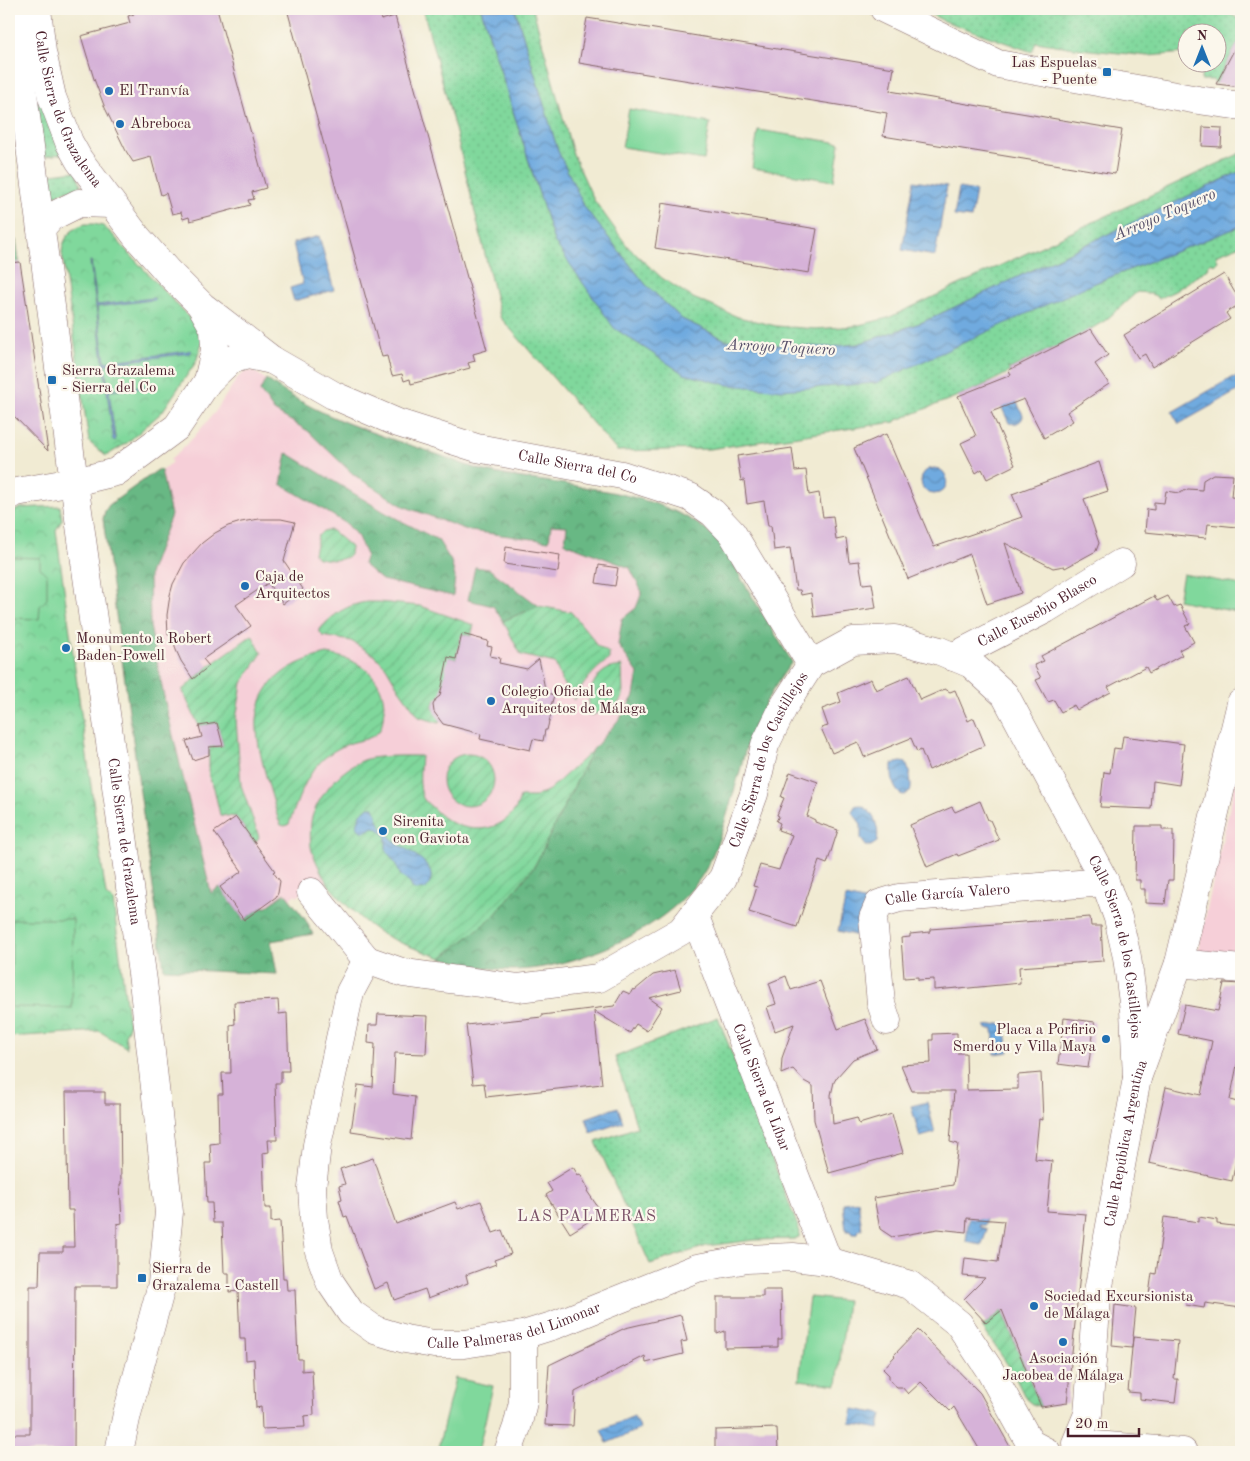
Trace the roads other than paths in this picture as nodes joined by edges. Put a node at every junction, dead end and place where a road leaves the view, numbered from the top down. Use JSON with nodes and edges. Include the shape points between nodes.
{"nodes":[{"id":1,"x":12,"y":9,"type":"edge"},
{"id":2,"x":37,"y":9,"type":"edge"},
{"id":3,"x":884,"y":9,"type":"edge"},
{"id":4,"x":1241,"y":106,"type":"edge"},
{"id":5,"x":111,"y":204,"type":"junction"},
{"id":6,"x":41,"y":228,"type":"junction"},
{"id":7,"x":202,"y":306,"type":"junction"},
{"id":8,"x":272,"y":360,"type":"junction"},
{"id":9,"x":208,"y":381,"type":"junction"},
{"id":10,"x":74,"y":482,"type":"junction"},
{"id":11,"x":9,"y":496,"type":"edge"},
{"id":12,"x":1121,"y":563,"type":"dead end"},
{"id":13,"x":953,"y":657,"type":"junction"},
{"id":14,"x":811,"y":664,"type":"junction"},
{"id":15,"x":1241,"y":703,"type":"edge"},
{"id":16,"x":1105,"y":882,"type":"junction"},
{"id":17,"x":311,"y":892,"type":"dead end"},
{"id":18,"x":694,"y":914,"type":"junction"},
{"id":19,"x":367,"y":960,"type":"junction"},
{"id":20,"x":1179,"y":963,"type":"junction"},
{"id":21,"x":1241,"y":969,"type":"edge"},
{"id":22,"x":887,"y":1021,"type":"dead end"},
{"id":23,"x":1137,"y":1078,"type":"junction"},
{"id":24,"x":828,"y":1261,"type":"junction"},
{"id":25,"x":523,"y":1335,"type":"junction"},
{"id":26,"x":1078,"y":1448,"type":"edge"},
{"id":27,"x":121,"y":1452,"type":"edge"},
{"id":28,"x":508,"y":1452,"type":"edge"},
{"id":29,"x":1047,"y":1452,"type":"edge"},
{"id":30,"x":1183,"y":1452,"type":"edge"}],
"edges":[{"from":1,"to":6,"type":"street","name":"Calle Sierra de Grazalema"},
{"from":2,"to":5,"type":"street","name":"Calle Sierra de Grazalema","via":[[52,97],[65,133],[78,160]]},
{"from":3,"to":4,"type":"street","via":[[998,64]]},
{"from":5,"to":6,"type":"street","name":"Calle Sierra de Grazalema","via":[[78,203],[51,217]]},
{"from":5,"to":7,"type":"street","name":"Calle Sierra de Grazalema","via":[[143,244]]},
{"from":6,"to":10,"type":"street","name":"Calle Sierra de Grazalema"},
{"from":7,"to":8,"type":"street","name":"Calle Sierra del Co"},
{"from":7,"to":9,"type":"street","name":"Calle Sierra del Co","via":[[214,328],[216,350]]},
{"from":8,"to":9,"type":"street","name":"Calle Sierra del Co","via":[[248,355],[230,360]]},
{"from":8,"to":14,"type":"street","name":"Calle Sierra del Co","via":[[333,395],[398,423],[477,448],[622,475],[690,497],[713,513],[732,534]]},
{"from":9,"to":10,"type":"street","name":"Calle Sierra del Co","via":[[177,427],[116,472]]},
{"from":10,"to":11,"type":"street","name":"Calle Sierra del Co"},
{"from":10,"to":27,"type":"street","name":"Calle Sierra de Grazalema","via":[[142,972],[169,1212],[162,1284],[127,1414]]},
{"from":12,"to":13,"type":"street","name":"Calle Eusebio Blasco","via":[[1046,609]]},
{"from":13,"to":14,"type":"street","name":"Calle Sierra de los Castillejos","via":[[894,639],[853,641]]},
{"from":13,"to":16,"type":"street","name":"Calle Sierra de los Castillejos","via":[[971,664],[1005,694]]},
{"from":14,"to":18,"type":"street","name":"Calle Sierra de los Castillejos","via":[[784,706],[765,745],[754,794],[723,878]]},
{"from":15,"to":20,"type":"street","name":"Calle República Argentina"},
{"from":16,"to":22,"type":"street","name":"Calle García Valero","via":[[899,898],[879,904],[873,918],[881,1003]]},
{"from":16,"to":23,"type":"street","name":"Calle Sierra de los Castillejos","via":[[1127,957],[1134,1010]]},
{"from":17,"to":19,"type":"street"},
{"from":18,"to":19,"type":"street","name":"Calle Sierra de los Castillejos","via":[[681,931],[600,978],[518,988],[404,973]]},
{"from":18,"to":24,"type":"street","name":"Calle Sierra de Líbar"},
{"from":19,"to":25,"type":"street","name":"Calle Palmeras del Limonar","via":[[350,992],[316,1153],[312,1188],[314,1220],[319,1251],[330,1282],[350,1313],[375,1330],[405,1339],[434,1344],[464,1344]]},
{"from":20,"to":21,"type":"street"},
{"from":20,"to":23,"type":"street","name":"Calle República Argentina"},
{"from":23,"to":26,"type":"street","name":"Calle República Argentina","via":[[1097,1297],[1088,1414]]},
{"from":24,"to":25,"type":"street","name":"Calle Palmeras del Limonar","via":[[793,1257],[747,1259],[696,1268]]},
{"from":24,"to":29,"type":"street","name":"Calle Palmeras del Limonar","via":[[910,1285],[959,1324],[989,1369],[1030,1443]]},
{"from":25,"to":28,"type":"street","via":[[523,1402]]},
{"from":26,"to":29,"type":"street","via":[[1065,1437],[1053,1441]]},
{"from":26,"to":30,"type":"street","via":[[1095,1445]]}]}
